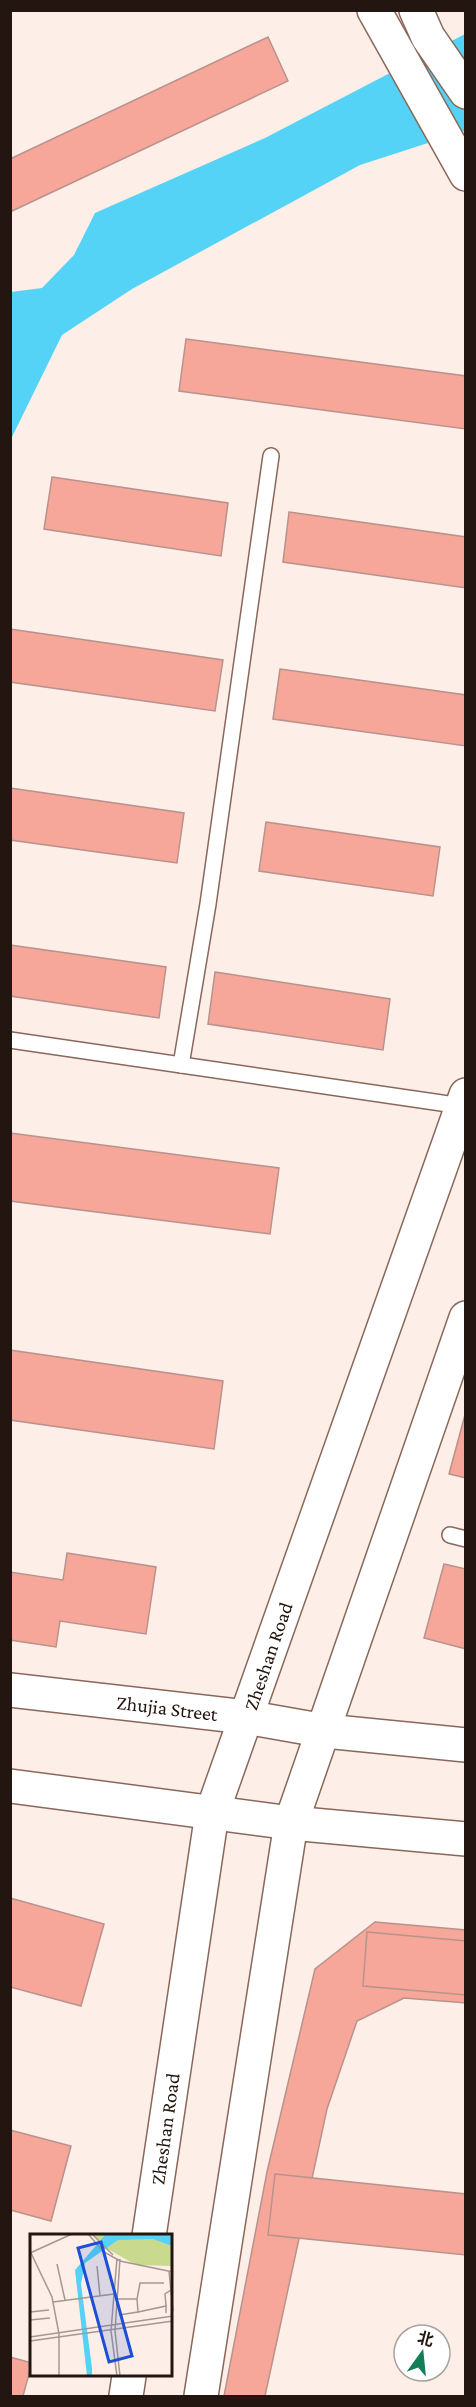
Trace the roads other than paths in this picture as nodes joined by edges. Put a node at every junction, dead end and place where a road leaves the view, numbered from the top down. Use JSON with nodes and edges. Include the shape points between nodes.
{"nodes":[{"id":1,"x":374,"y":10,"type":"edge"},
{"id":2,"x":416,"y":10,"type":"edge"},
{"id":3,"x":465,"y":92,"type":"edge"},
{"id":4,"x":465,"y":174,"type":"edge"},
{"id":5,"x":271,"y":456,"type":"dead end"},
{"id":6,"x":10,"y":1040,"type":"edge"},
{"id":7,"x":181,"y":1065,"type":"junction"},
{"id":8,"x":464,"y":1101,"type":"edge"},
{"id":9,"x":465,"y":1318,"type":"edge"},
{"id":10,"x":450,"y":1534,"type":"dead end"},
{"id":11,"x":465,"y":1539,"type":"edge"},
{"id":12,"x":10,"y":1690,"type":"edge"},
{"id":13,"x":246,"y":1717,"type":"junction"},
{"id":14,"x":325,"y":1731,"type":"junction"},
{"id":15,"x":465,"y":1745,"type":"edge"},
{"id":16,"x":10,"y":1786,"type":"edge"},
{"id":17,"x":212,"y":1813,"type":"junction"},
{"id":18,"x":291,"y":1823,"type":"junction"},
{"id":19,"x":465,"y":1839,"type":"edge"},
{"id":20,"x":149,"y":2234,"type":"edge"},
{"id":21,"x":129,"y":2377,"type":"edge"},
{"id":22,"x":126,"y":2397,"type":"edge"},
{"id":23,"x":201,"y":2397,"type":"edge"}],
"edges":[{"from":1,"to":4,"type":"street"},
{"from":2,"to":3,"type":"street","via":[[428,37]]},
{"from":5,"to":7,"type":"lane","via":[[208,904]]},
{"from":6,"to":7,"type":"lane"},
{"from":7,"to":8,"type":"lane"},
{"from":8,"to":13,"type":"street","name":"Zheshan Road"},
{"from":9,"to":14,"type":"street"},
{"from":10,"to":11,"type":"lane"},
{"from":12,"to":13,"type":"street","name":"Zhujia Street"},
{"from":13,"to":14,"type":"street","name":"Zhujia Street"},
{"from":13,"to":17,"type":"street","name":"Zheshan Road"},
{"from":14,"to":15,"type":"street","name":"Zhujia Street"},
{"from":14,"to":18,"type":"street"},
{"from":16,"to":17,"type":"street"},
{"from":17,"to":18,"type":"street"},
{"from":17,"to":20,"type":"street","name":"Zheshan Road"},
{"from":18,"to":19,"type":"street"},
{"from":18,"to":23,"type":"street"},
{"from":21,"to":22,"type":"street"}]}
